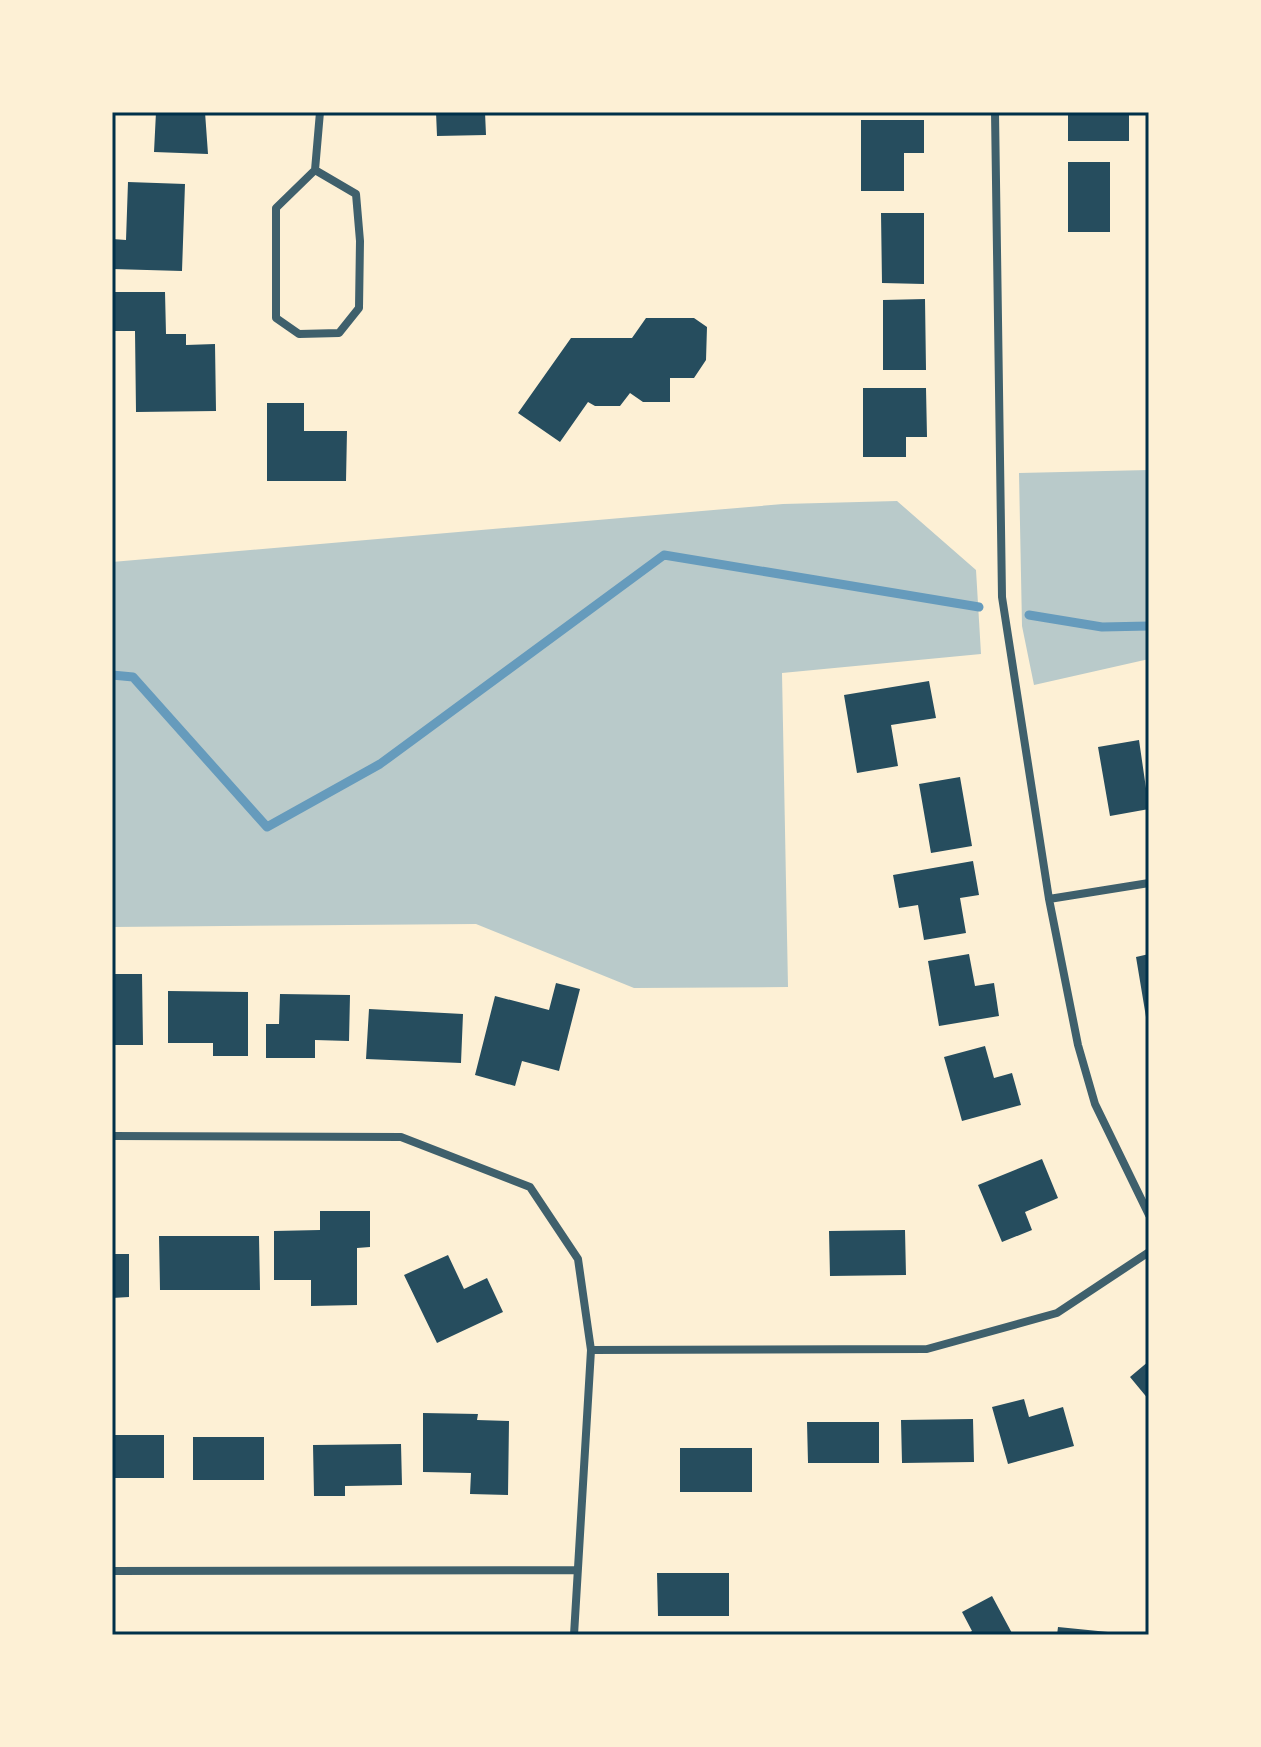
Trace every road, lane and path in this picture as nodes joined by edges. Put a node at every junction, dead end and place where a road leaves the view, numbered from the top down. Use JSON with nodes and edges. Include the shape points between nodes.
{"nodes":[{"id":1,"x":320,"y":112,"type":"edge"},
{"id":2,"x":995,"y":112,"type":"edge"},
{"id":3,"x":315,"y":170,"type":"junction"},
{"id":4,"x":1149,"y":883,"type":"edge"},
{"id":5,"x":1049,"y":899,"type":"junction"},
{"id":6,"x":112,"y":1136,"type":"edge"},
{"id":7,"x":1149,"y":1215,"type":"edge"},
{"id":8,"x":1149,"y":1252,"type":"edge"},
{"id":9,"x":591,"y":1350,"type":"junction"},
{"id":10,"x":576,"y":1570,"type":"junction"},
{"id":11,"x":112,"y":1571,"type":"edge"},
{"id":12,"x":574,"y":1635,"type":"edge"}],
"edges":[{"from":1,"to":3,"type":"street"},
{"from":2,"to":5,"type":"street","via":[[1002,597]]},
{"from":3,"to":3,"type":"street","via":[[276,208],[276,318],[299,334],[339,333],[359,308],[356,194]]},
{"from":4,"to":5,"type":"street"},
{"from":5,"to":7,"type":"street","via":[[1095,1104]]},
{"from":6,"to":9,"type":"street","via":[[401,1137],[530,1187],[578,1259]]},
{"from":8,"to":9,"type":"street","via":[[1057,1313],[927,1349]]},
{"from":9,"to":10,"type":"street"},
{"from":10,"to":11,"type":"street"},
{"from":10,"to":12,"type":"street"}]}
